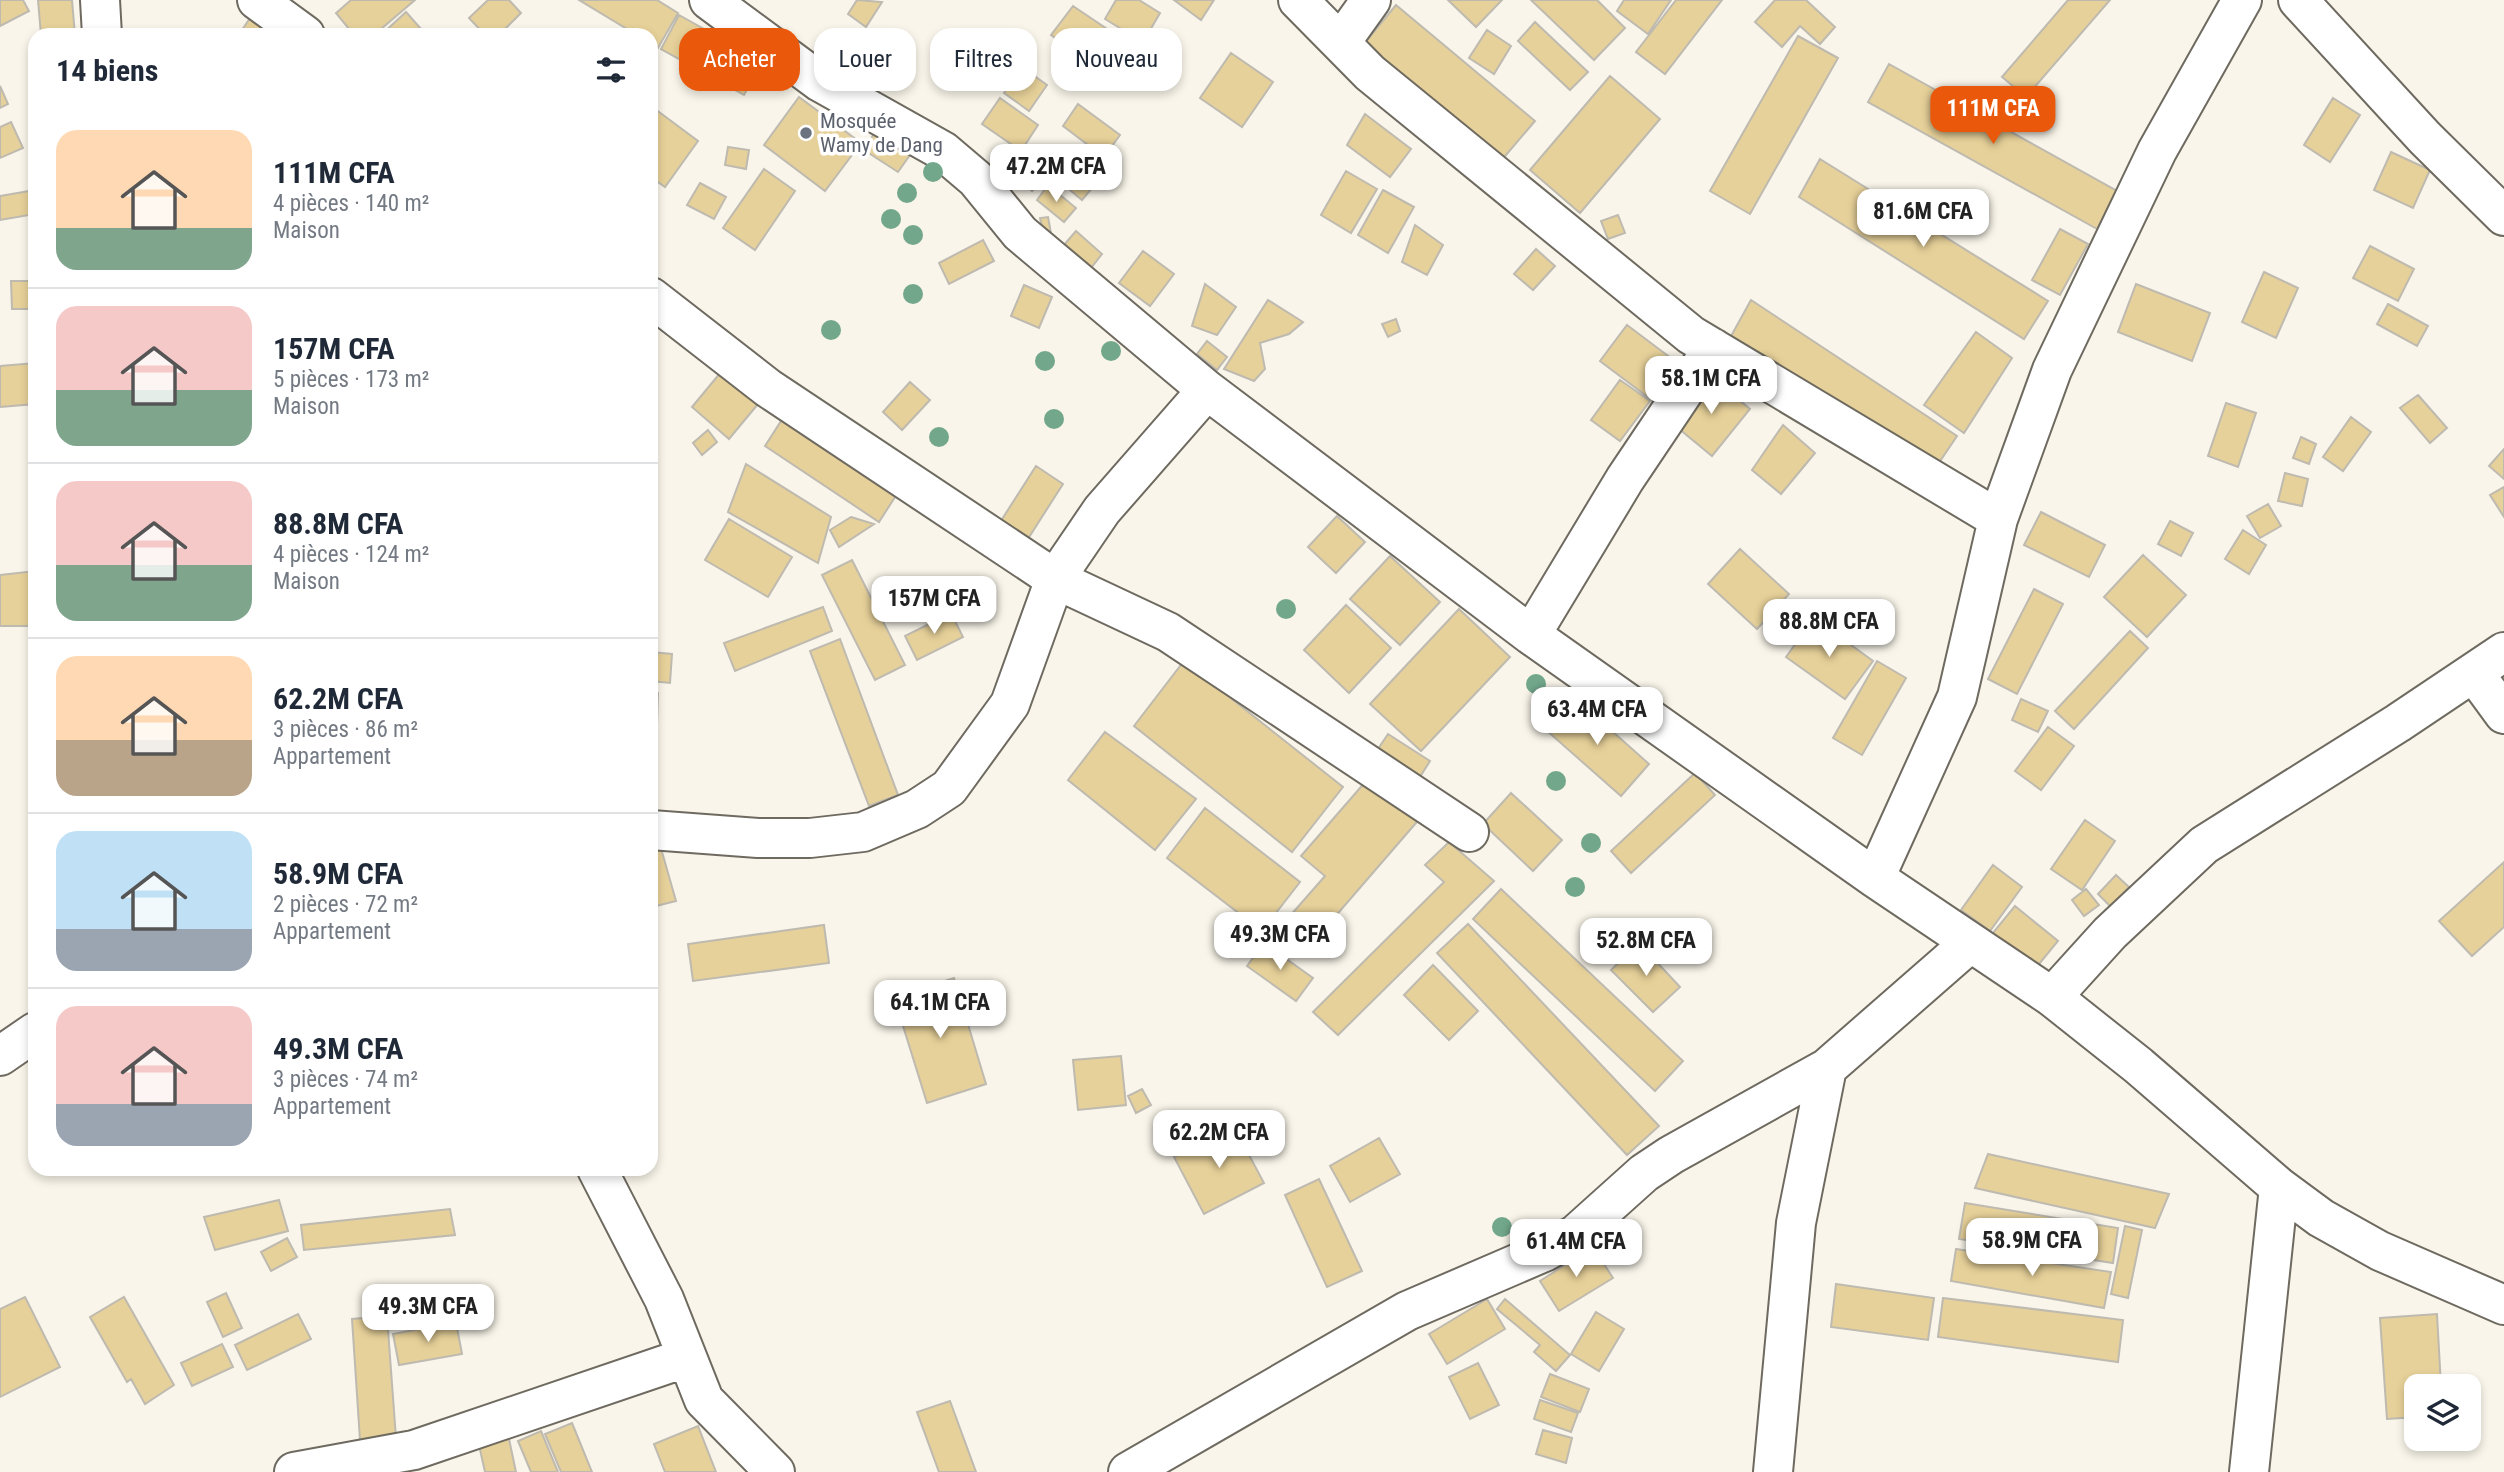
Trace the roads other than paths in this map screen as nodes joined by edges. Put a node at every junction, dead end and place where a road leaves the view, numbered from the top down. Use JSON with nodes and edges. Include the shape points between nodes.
{"nodes":[{"id":1,"x":100,"y":0,"type":"edge"},
{"id":2,"x":257,"y":0,"type":"edge"},
{"id":3,"x":709,"y":0,"type":"edge"},
{"id":4,"x":1298,"y":0,"type":"edge"},
{"id":5,"x":1371,"y":0,"type":"edge"},
{"id":6,"x":2242,"y":0,"type":"edge"},
{"id":7,"x":2298,"y":0,"type":"edge"},
{"id":8,"x":102,"y":28,"type":"edge"},
{"id":9,"x":295,"y":28,"type":"edge"},
{"id":10,"x":1341,"y":42,"type":"junction"},
{"id":11,"x":2504,"y":216,"type":"edge"},
{"id":12,"x":658,"y":302,"type":"edge"},
{"id":13,"x":1713,"y":348,"type":"junction"},
{"id":14,"x":1207,"y":390,"type":"junction"},
{"id":15,"x":1998,"y":519,"type":"junction"},
{"id":16,"x":1055,"y":579,"type":"junction"},
{"id":17,"x":1531,"y":635,"type":"junction"},
{"id":18,"x":2489,"y":663,"type":"edge"},
{"id":19,"x":2504,"y":714,"type":"edge"},
{"id":20,"x":658,"y":831,"type":"edge"},
{"id":21,"x":1469,"y":832,"type":"dead end"},
{"id":22,"x":1875,"y":878,"type":"junction"},
{"id":23,"x":1970,"y":943,"type":"junction"},
{"id":24,"x":2052,"y":997,"type":"junction"},
{"id":25,"x":28,"y":1037,"type":"edge"},
{"id":26,"x":0,"y":1056,"type":"edge"},
{"id":27,"x":1827,"y":1068,"type":"junction"},
{"id":28,"x":601,"y":1176,"type":"edge"},
{"id":29,"x":2278,"y":1187,"type":"junction"},
{"id":30,"x":2504,"y":1305,"type":"edge"},
{"id":31,"x":685,"y":1358,"type":"junction"},
{"id":32,"x":294,"y":1472,"type":"edge"},
{"id":33,"x":775,"y":1472,"type":"edge"},
{"id":34,"x":1128,"y":1472,"type":"edge"},
{"id":35,"x":1773,"y":1472,"type":"edge"},
{"id":36,"x":2249,"y":1472,"type":"edge"}],
"edges":[{"from":1,"to":8,"type":"street"},
{"from":2,"to":9,"type":"street"},
{"from":3,"to":14,"type":"street","via":[[820,82],[943,151],[976,179],[1020,233]]},
{"from":4,"to":10,"type":"street"},
{"from":5,"to":10,"type":"street"},
{"from":6,"to":15,"type":"street","via":[[2157,151],[2052,370]]},
{"from":7,"to":11,"type":"street"},
{"from":10,"to":13,"type":"street","via":[[1370,73],[1691,335]]},
{"from":12,"to":16,"type":"street","via":[[768,388]]},
{"from":13,"to":15,"type":"street"},
{"from":13,"to":17,"type":"street","via":[[1625,479]]},
{"from":14,"to":16,"type":"street","via":[[1102,510]]},
{"from":14,"to":17,"type":"street"},
{"from":15,"to":22,"type":"street","via":[[1957,697]]},
{"from":16,"to":20,"type":"street","via":[[1010,704],[949,788],[917,809],[863,832],[810,838]]},
{"from":16,"to":21,"type":"street","via":[[1168,632]]},
{"from":17,"to":22,"type":"street"},
{"from":18,"to":19,"type":"street"},
{"from":18,"to":24,"type":"street","via":[[2204,845],[2110,933]]},
{"from":22,"to":23,"type":"street"},
{"from":23,"to":24,"type":"street"},
{"from":23,"to":27,"type":"street"},
{"from":24,"to":29,"type":"street"},
{"from":25,"to":26,"type":"street"},
{"from":27,"to":34,"type":"street","via":[[1671,1155],[1575,1235],[1407,1311]]},
{"from":27,"to":35,"type":"street","via":[[1796,1223]]},
{"from":28,"to":31,"type":"street","via":[[664,1298]]},
{"from":29,"to":30,"type":"street","via":[[2380,1251]]},
{"from":29,"to":36,"type":"street"},
{"from":31,"to":32,"type":"street","via":[[414,1450]]},
{"from":31,"to":33,"type":"street","via":[[704,1400]]}]}
